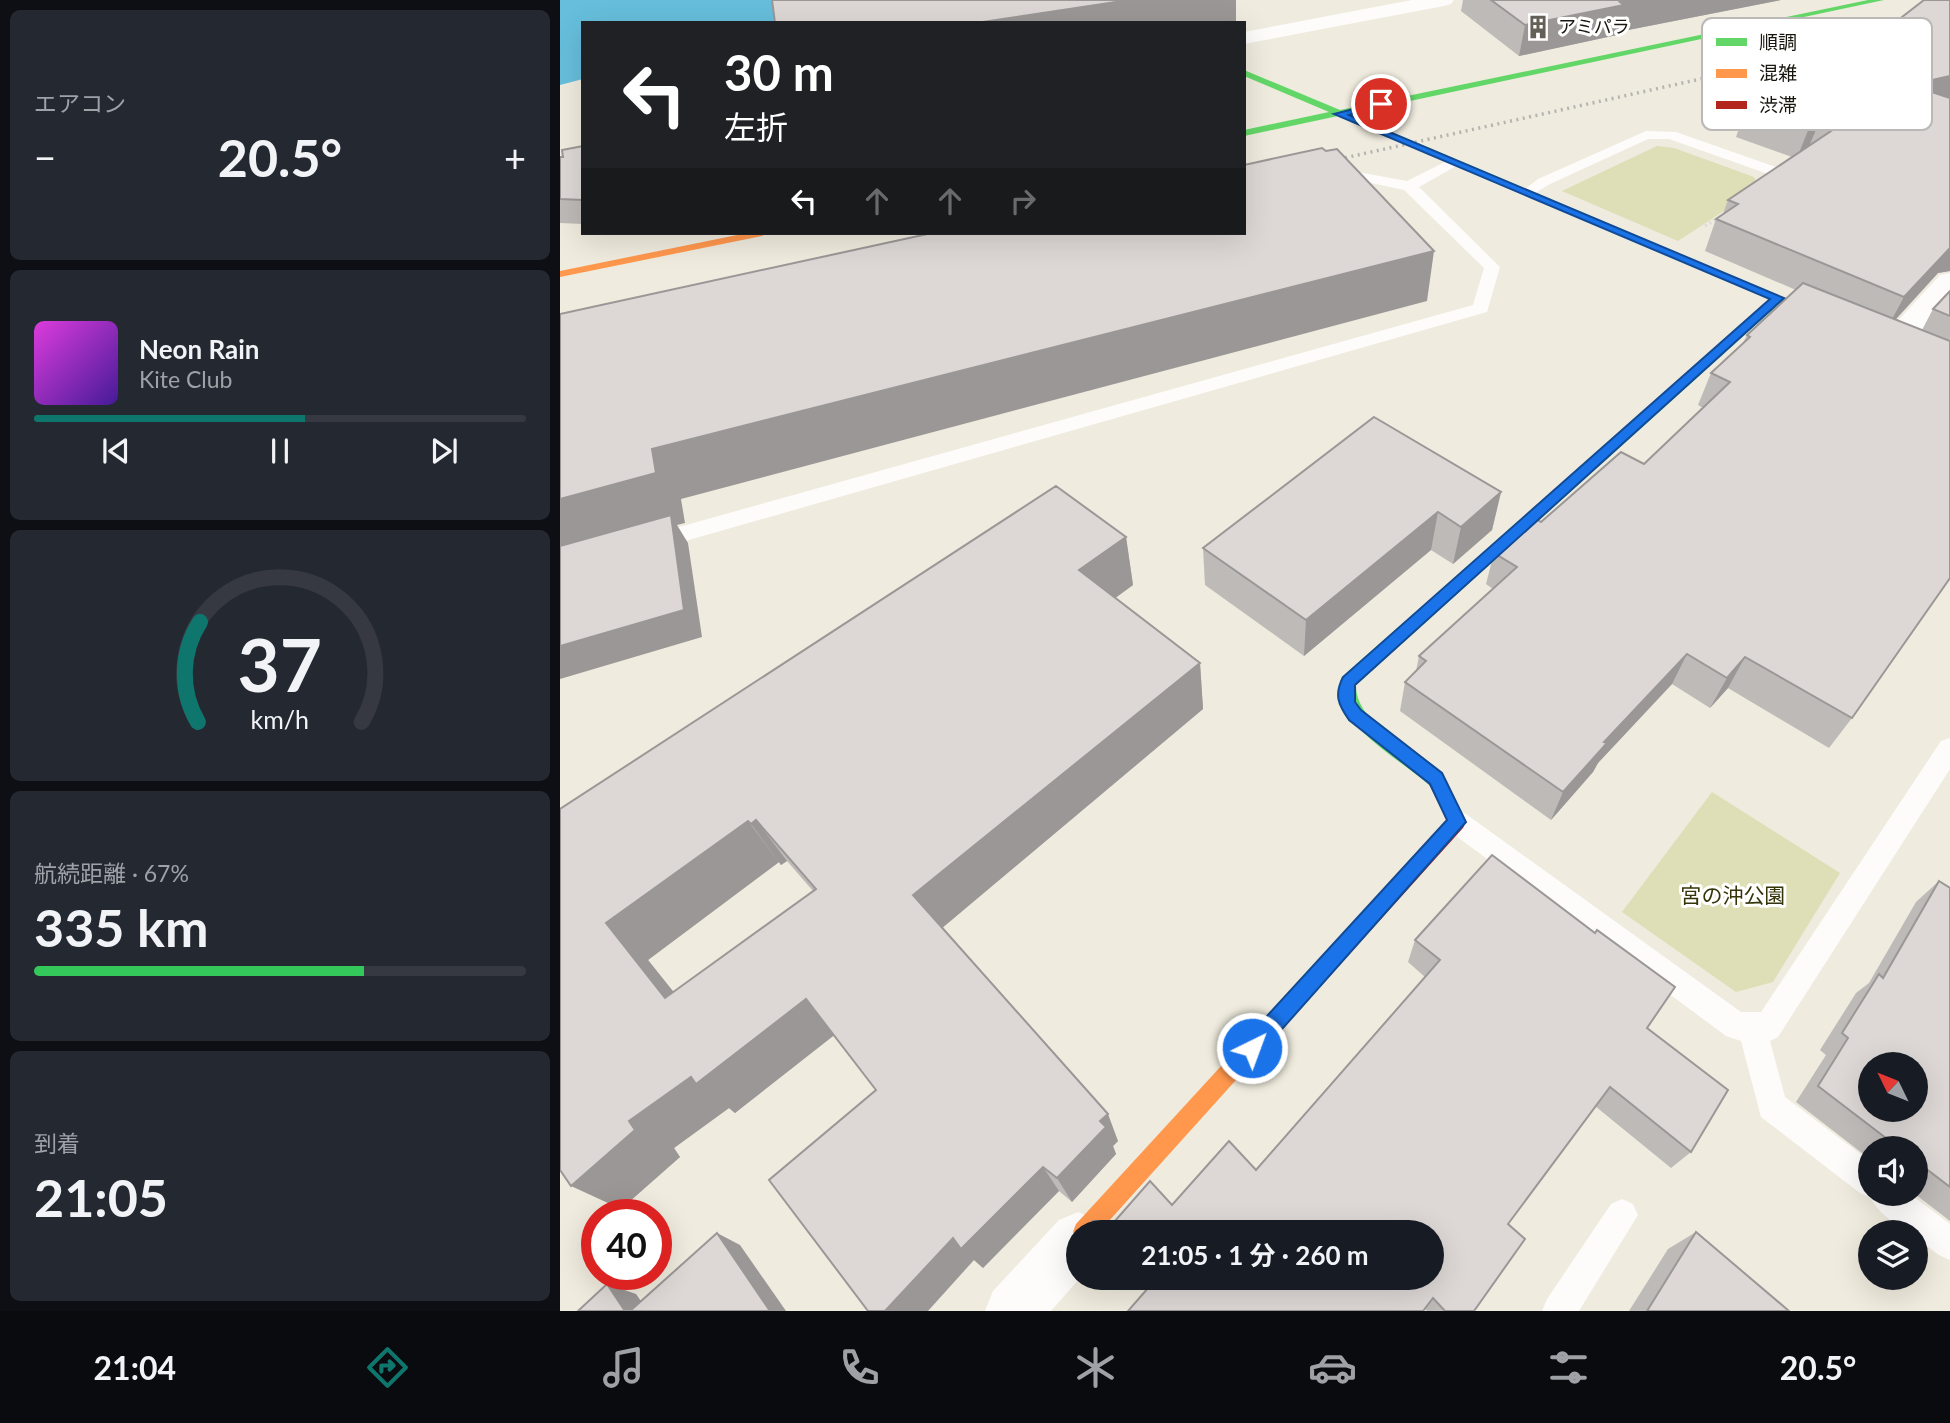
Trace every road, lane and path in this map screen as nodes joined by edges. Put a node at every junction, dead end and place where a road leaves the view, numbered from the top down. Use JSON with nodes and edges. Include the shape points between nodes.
{"nodes":[{"id":1,"x":1444,"y":0,"type":"edge"},
{"id":2,"x":1881,"y":0,"type":"edge"},
{"id":3,"x":1795,"y":18,"type":"edge"},
{"id":4,"x":1246,"y":38,"type":"edge"},
{"id":5,"x":1702,"y":38,"type":"edge"},
{"id":6,"x":1246,"y":74,"type":"edge"},
{"id":7,"x":1339,"y":114,"type":"junction"},
{"id":8,"x":1246,"y":134,"type":"edge"},
{"id":9,"x":1811,"y":159,"type":"edge"},
{"id":10,"x":1453,"y":162,"type":"junction"},
{"id":11,"x":1785,"y":176,"type":"junction"},
{"id":12,"x":1311,"y":184,"type":"edge"},
{"id":13,"x":1409,"y":186,"type":"junction"},
{"id":14,"x":1528,"y":192,"type":"junction"},
{"id":15,"x":752,"y":235,"type":"edge"},
{"id":16,"x":1666,"y":251,"type":"junction"},
{"id":17,"x":560,"y":274,"type":"edge"},
{"id":18,"x":1950,"y":281,"type":"edge"},
{"id":19,"x":1778,"y":298,"type":"junction"},
{"id":20,"x":1816,"y":314,"type":"edge"},
{"id":21,"x":1891,"y":345,"type":"edge"},
{"id":22,"x":640,"y":547,"type":"edge"},
{"id":23,"x":1950,"y":748,"type":"edge"},
{"id":24,"x":1457,"y":822,"type":"junction"},
{"id":25,"x":1752,"y":1026,"type":"junction"},
{"id":26,"x":1858,"y":1172,"type":"edge"},
{"id":27,"x":1901,"y":1206,"type":"edge"},
{"id":28,"x":1622,"y":1215,"type":"dead end"},
{"id":29,"x":1095,"y":1220,"type":"edge"},
{"id":30,"x":1950,"y":1244,"type":"edge"},
{"id":31,"x":1066,"y":1252,"type":"edge"},
{"id":32,"x":1013,"y":1311,"type":"edge"},
{"id":33,"x":1559,"y":1311,"type":"edge"}],
"edges":[{"from":1,"to":4,"type":"street"},
{"from":2,"to":3,"type":"street"},
{"from":5,"to":7,"type":"street"},
{"from":6,"to":7,"type":"street"},
{"from":7,"to":8,"type":"street"},
{"from":7,"to":10,"type":"street"},
{"from":9,"to":11,"type":"lane"},
{"from":10,"to":13,"type":"lane"},
{"from":10,"to":14,"type":"street"},
{"from":11,"to":14,"type":"lane","via":[[1671,135],[1646,135]]},
{"from":11,"to":16,"type":"path"},
{"from":12,"to":13,"type":"lane","via":[[1352,175]]},
{"from":13,"to":22,"type":"lane","via":[[1492,267],[1481,309]]},
{"from":14,"to":16,"type":"street"},
{"from":15,"to":17,"type":"street"},
{"from":16,"to":19,"type":"street"},
{"from":18,"to":21,"type":"street"},
{"from":19,"to":20,"type":"street"},
{"from":19,"to":24,"type":"street","via":[[1348,682],[1347,704],[1355,715],[1436,779]]},
{"from":23,"to":25,"type":"lane","via":[[1768,1027]]},
{"from":24,"to":25,"type":"lane","via":[[1736,1026]]},
{"from":24,"to":29,"type":"street"},
{"from":25,"to":26,"type":"lane","via":[[1772,1106]]},
{"from":27,"to":30,"type":"lane"},
{"from":28,"to":33,"type":"lane"},
{"from":31,"to":32,"type":"street"}]}
